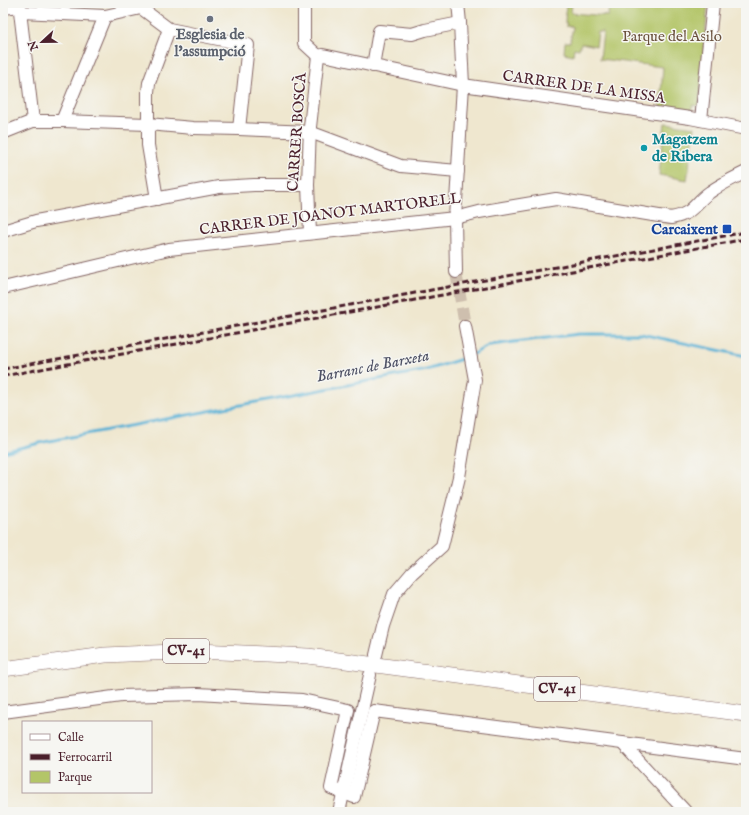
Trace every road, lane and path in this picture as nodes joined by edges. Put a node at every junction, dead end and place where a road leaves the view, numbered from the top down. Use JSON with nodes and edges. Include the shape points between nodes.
{"nodes":[{"id":1,"x":458,"y":3,"type":"edge"},
{"id":2,"x":713,"y":3,"type":"edge"},
{"id":3,"x":304,"y":6,"type":"edge"},
{"id":4,"x":20,"y":7,"type":"edge"},
{"id":5,"x":3,"y":8,"type":"edge"},
{"id":6,"x":105,"y":16,"type":"junction"},
{"id":7,"x":460,"y":23,"type":"junction"},
{"id":8,"x":169,"y":29,"type":"junction"},
{"id":9,"x":318,"y":56,"type":"junction"},
{"id":10,"x":373,"y":66,"type":"junction"},
{"id":11,"x":463,"y":85,"type":"junction"},
{"id":12,"x":701,"y":120,"type":"junction"},
{"id":13,"x":32,"y":121,"type":"junction"},
{"id":14,"x":62,"y":121,"type":"junction"},
{"id":15,"x":148,"y":124,"type":"junction"},
{"id":16,"x":239,"y":129,"type":"junction"},
{"id":17,"x":746,"y":129,"type":"edge"},
{"id":18,"x":310,"y":132,"type":"junction"},
{"id":19,"x":3,"y":133,"type":"edge"},
{"id":20,"x":458,"y":171,"type":"junction"},
{"id":21,"x":746,"y":172,"type":"edge"},
{"id":22,"x":308,"y":185,"type":"junction"},
{"id":23,"x":157,"y":199,"type":"junction"},
{"id":24,"x":455,"y":218,"type":"junction"},
{"id":25,"x":3,"y":231,"type":"edge"},
{"id":26,"x":310,"y":234,"type":"junction"},
{"id":27,"x":456,"y":272,"type":"tunnel mouth"},
{"id":28,"x":3,"y":288,"type":"edge"},
{"id":29,"x":465,"y":326,"type":"tunnel mouth"},
{"id":30,"x":376,"y":655,"type":"dead end"},
{"id":31,"x":3,"y":668,"type":"edge"},
{"id":32,"x":370,"y":675,"type":"dead end"},
{"id":33,"x":3,"y":712,"type":"edge"},
{"id":34,"x":746,"y":714,"type":"edge"},
{"id":35,"x":622,"y":743,"type":"junction"},
{"id":36,"x":746,"y":759,"type":"edge"},
{"id":37,"x":344,"y":793,"type":"junction"},
{"id":38,"x":339,"y":812,"type":"edge"},
{"id":39,"x":686,"y":812,"type":"edge"}],
"edges":[{"from":1,"to":7,"type":"street"},
{"from":2,"to":12,"type":"street"},
{"from":3,"to":9,"type":"street","via":[[304,43]]},
{"from":4,"to":5,"type":"street"},
{"from":4,"to":6,"type":"street"},
{"from":4,"to":13,"type":"street"},
{"from":6,"to":8,"type":"street","via":[[141,8]]},
{"from":6,"to":14,"type":"street"},
{"from":7,"to":10,"type":"street","via":[[412,34],[379,31]]},
{"from":7,"to":11,"type":"street"},
{"from":8,"to":15,"type":"street","via":[[148,92]]},
{"from":8,"to":16,"type":"street","via":[[248,45]]},
{"from":9,"to":10,"type":"street","name":"CARRER DE LA MISSA"},
{"from":9,"to":18,"type":"street","name":"CARRER BOSCÀ"},
{"from":10,"to":11,"type":"street","name":"CARRER DE LA MISSA"},
{"from":11,"to":12,"type":"street","name":"CARRER DE LA MISSA"},
{"from":11,"to":20,"type":"street"},
{"from":12,"to":17,"type":"street","name":"CARRER DE LA MISSA"},
{"from":13,"to":14,"type":"street"},
{"from":13,"to":19,"type":"street"},
{"from":14,"to":15,"type":"street"},
{"from":15,"to":16,"type":"street"},
{"from":15,"to":23,"type":"street","via":[[148,145]]},
{"from":16,"to":18,"type":"street"},
{"from":18,"to":20,"type":"street","via":[[401,166]]},
{"from":18,"to":22,"type":"street","name":"CARRER BOSCÀ"},
{"from":20,"to":24,"type":"street"},
{"from":21,"to":24,"type":"street","name":"CARRER DE JOANOT MARTORELL","via":[[709,192],[688,213],[676,217],[556,199]]},
{"from":22,"to":23,"type":"street","via":[[219,188]]},
{"from":22,"to":26,"type":"street","name":"CARRER BOSCÀ"},
{"from":23,"to":25,"type":"street","via":[[36,221]]},
{"from":24,"to":26,"type":"street","name":"CARRER DE JOANOT MARTORELL"},
{"from":24,"to":27,"type":"street"},
{"from":26,"to":28,"type":"street","name":"CARRER DE JOANOT MARTORELL","via":[[169,249]]},
{"from":29,"to":30,"type":"street","via":[[475,380],[459,476],[442,546],[412,573],[394,594]]},
{"from":31,"to":34,"type":"main road","number":"CV-41","via":[[105,655],[190,651],[308,656]]},
{"from":32,"to":37,"type":"street"},
{"from":33,"to":37,"type":"street","via":[[121,696],[198,694],[302,700],[348,710],[331,788]]},
{"from":35,"to":36,"type":"street"},
{"from":35,"to":37,"type":"street","via":[[374,711],[354,797]]},
{"from":35,"to":39,"type":"street"},
{"from":37,"to":38,"type":"street"}]}
